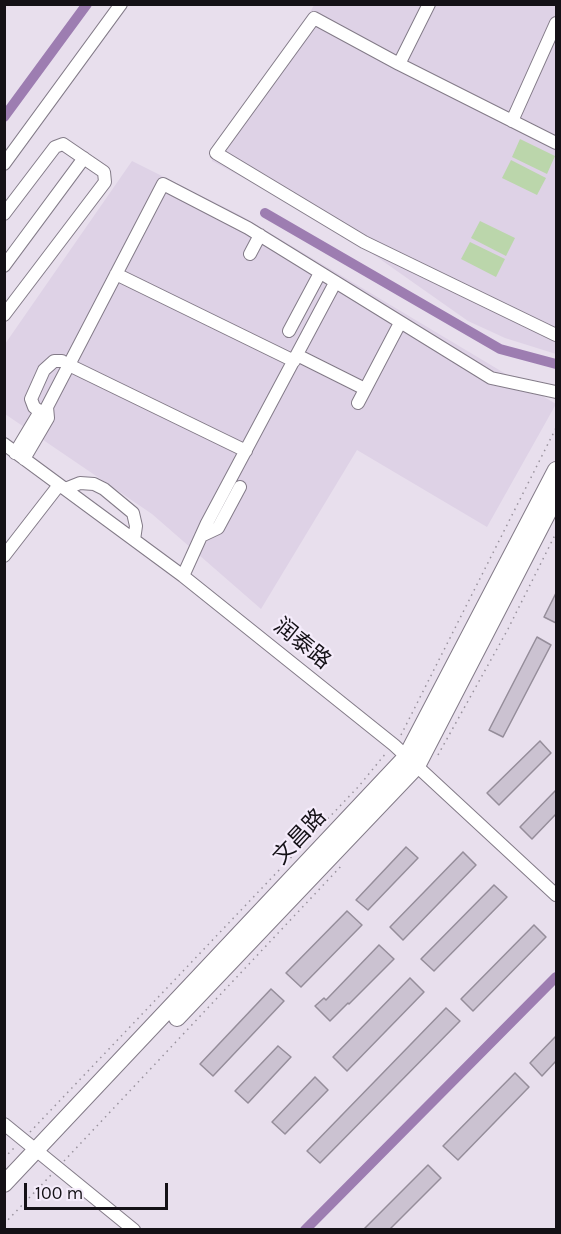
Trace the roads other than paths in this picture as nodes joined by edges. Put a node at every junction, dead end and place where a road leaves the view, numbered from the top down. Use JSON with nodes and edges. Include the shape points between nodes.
{"nodes":[{"id":1,"x":121,"y":4,"type":"edge"},
{"id":2,"x":429,"y":4,"type":"edge"},
{"id":3,"x":556,"y":23,"type":"edge"},
{"id":4,"x":399,"y":64,"type":"junction"},
{"id":5,"x":512,"y":121,"type":"junction"},
{"id":6,"x":556,"y":143,"type":"edge"},
{"id":7,"x":84,"y":158,"type":"junction"},
{"id":8,"x":4,"y":164,"type":"edge"},
{"id":9,"x":4,"y":214,"type":"edge"},
{"id":10,"x":260,"y":236,"type":"junction"},
{"id":11,"x":250,"y":254,"type":"dead end"},
{"id":12,"x":4,"y":266,"type":"edge"},
{"id":13,"x":320,"y":273,"type":"junction"},
{"id":14,"x":116,"y":274,"type":"junction"},
{"id":15,"x":335,"y":283,"type":"junction"},
{"id":16,"x":4,"y":315,"type":"edge"},
{"id":17,"x":400,"y":323,"type":"junction"},
{"id":18,"x":289,"y":331,"type":"dead end"},
{"id":19,"x":556,"y":335,"type":"edge"},
{"id":20,"x":296,"y":358,"type":"junction"},
{"id":21,"x":66,"y":363,"type":"junction"},
{"id":22,"x":365,"y":389,"type":"junction"},
{"id":23,"x":556,"y":392,"type":"edge"},
{"id":24,"x":358,"y":403,"type":"dead end"},
{"id":25,"x":45,"y":413,"type":"junction"},
{"id":26,"x":4,"y":444,"type":"edge"},
{"id":27,"x":246,"y":451,"type":"junction"},
{"id":28,"x":20,"y":456,"type":"junction"},
{"id":29,"x":556,"y":470,"type":"edge"},
{"id":30,"x":62,"y":487,"type":"junction"},
{"id":31,"x":240,"y":488,"type":"dead end"},
{"id":32,"x":556,"y":496,"type":"edge"},
{"id":33,"x":201,"y":536,"type":"junction"},
{"id":34,"x":134,"y":540,"type":"junction"},
{"id":35,"x":4,"y":556,"type":"edge"},
{"id":36,"x":183,"y":576,"type":"junction"},
{"id":37,"x":411,"y":761,"type":"junction"},
{"id":38,"x":556,"y":895,"type":"edge"},
{"id":39,"x":4,"y":1124,"type":"edge"},
{"id":40,"x":41,"y":1153,"type":"junction"},
{"id":41,"x":4,"y":1184,"type":"edge"},
{"id":42,"x":4,"y":1198,"type":"edge"},
{"id":43,"x":134,"y":1230,"type":"edge"}],
"edges":[{"from":1,"to":8,"type":"street"},
{"from":2,"to":4,"type":"street"},
{"from":3,"to":5,"type":"street"},
{"from":4,"to":5,"type":"street"},
{"from":4,"to":19,"type":"street","via":[[314,18],[216,153],[364,242]]},
{"from":5,"to":6,"type":"street"},
{"from":7,"to":9,"type":"street","via":[[63,144],[55,147]]},
{"from":7,"to":12,"type":"street"},
{"from":7,"to":16,"type":"street","via":[[104,172],[105,182]]},
{"from":10,"to":11,"type":"street"},
{"from":10,"to":13,"type":"street"},
{"from":10,"to":14,"type":"street","via":[[163,184]]},
{"from":13,"to":15,"type":"street"},
{"from":13,"to":18,"type":"street"},
{"from":14,"to":20,"type":"street"},
{"from":14,"to":21,"type":"street"},
{"from":15,"to":17,"type":"street"},
{"from":15,"to":20,"type":"street"},
{"from":17,"to":22,"type":"street"},
{"from":17,"to":23,"type":"street","via":[[491,378]]},
{"from":20,"to":22,"type":"street"},
{"from":20,"to":27,"type":"street"},
{"from":21,"to":25,"type":"street"},
{"from":21,"to":25,"type":"street","via":[[54,362],[44,370],[31,399],[34,407]]},
{"from":21,"to":27,"type":"street"},
{"from":22,"to":24,"type":"street"},
{"from":25,"to":28,"type":"street"},
{"from":26,"to":28,"type":"street","name":"润泰路"},
{"from":27,"to":33,"type":"street"},
{"from":28,"to":30,"type":"street","name":"润泰路"},
{"from":29,"to":37,"type":"main road","name":"文昌路"},
{"from":30,"to":34,"type":"street","name":"润泰路"},
{"from":30,"to":34,"type":"street","via":[[80,483],[104,489],[133,513]]},
{"from":30,"to":35,"type":"street"},
{"from":31,"to":33,"type":"street","via":[[218,528]]},
{"from":32,"to":37,"type":"main road","name":"文昌路"},
{"from":33,"to":36,"type":"street"},
{"from":34,"to":36,"type":"street","name":"润泰路"},
{"from":36,"to":37,"type":"street","name":"润泰路"},
{"from":37,"to":38,"type":"street","name":"润泰路"},
{"from":37,"to":40,"type":"main road","name":"文昌路"},
{"from":39,"to":40,"type":"street"},
{"from":40,"to":41,"type":"main road","name":"文昌路"},
{"from":40,"to":42,"type":"main road","name":"文昌路"},
{"from":40,"to":43,"type":"street"}]}
